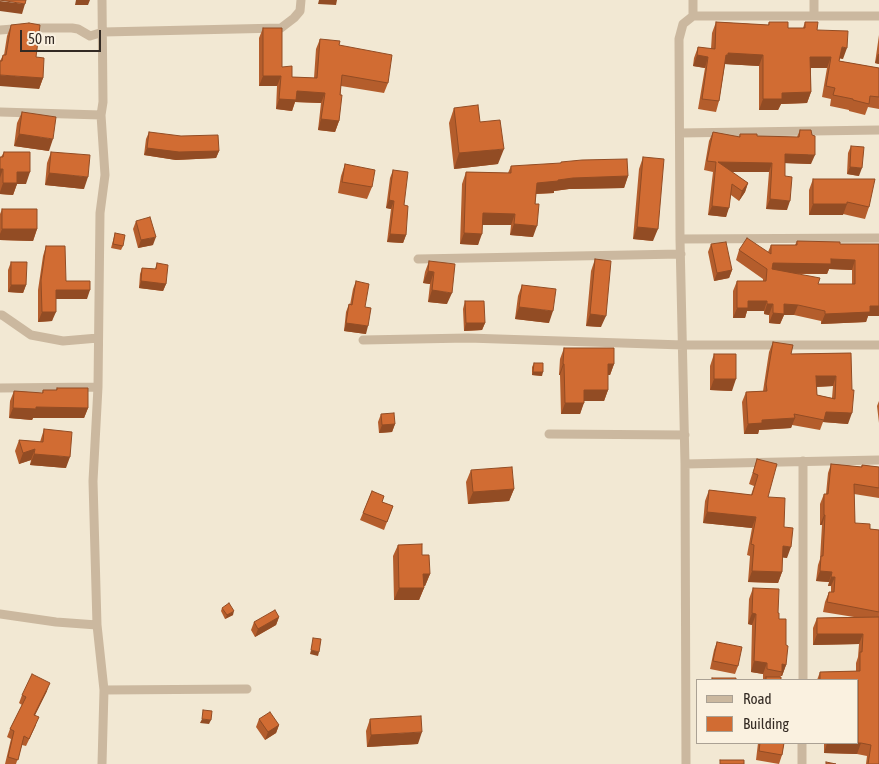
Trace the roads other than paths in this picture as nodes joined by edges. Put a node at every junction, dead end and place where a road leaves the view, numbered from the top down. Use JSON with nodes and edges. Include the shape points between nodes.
{"nodes":[{"id":1,"x":102,"y":0,"type":"edge"},
{"id":2,"x":301,"y":0,"type":"edge"},
{"id":3,"x":693,"y":0,"type":"edge"},
{"id":4,"x":814,"y":0,"type":"edge"},
{"id":5,"x":693,"y":16,"type":"junction"},
{"id":6,"x":814,"y":16,"type":"junction"},
{"id":7,"x":879,"y":16,"type":"edge"},
{"id":8,"x":0,"y":30,"type":"edge"},
{"id":9,"x":103,"y":32,"type":"junction"},
{"id":10,"x":0,"y":112,"type":"edge"},
{"id":11,"x":101,"y":115,"type":"junction"},
{"id":12,"x":879,"y":130,"type":"edge"},
{"id":13,"x":680,"y":132,"type":"junction"},
{"id":14,"x":879,"y":238,"type":"edge"},
{"id":15,"x":680,"y":239,"type":"junction"},
{"id":16,"x":681,"y":254,"type":"junction"},
{"id":17,"x":418,"y":259,"type":"dead end"},
{"id":18,"x":0,"y":315,"type":"edge"},
{"id":19,"x":98,"y":338,"type":"junction"},
{"id":20,"x":363,"y":340,"type":"dead end"},
{"id":21,"x":683,"y":345,"type":"junction"},
{"id":22,"x":879,"y":345,"type":"edge"},
{"id":23,"x":98,"y":387,"type":"junction"},
{"id":24,"x":0,"y":388,"type":"edge"},
{"id":25,"x":549,"y":434,"type":"dead end"},
{"id":26,"x":685,"y":435,"type":"junction"},
{"id":27,"x":879,"y":460,"type":"edge"},
{"id":28,"x":803,"y":461,"type":"junction"},
{"id":29,"x":685,"y":464,"type":"junction"},
{"id":30,"x":0,"y":614,"type":"edge"},
{"id":31,"x":97,"y":625,"type":"junction"},
{"id":32,"x":803,"y":679,"type":"edge"},
{"id":33,"x":247,"y":689,"type":"dead end"},
{"id":34,"x":104,"y":690,"type":"junction"},
{"id":35,"x":802,"y":744,"type":"edge"},
{"id":36,"x":102,"y":764,"type":"edge"},
{"id":37,"x":686,"y":764,"type":"edge"},
{"id":38,"x":802,"y":764,"type":"edge"}],
"edges":[{"from":1,"to":9,"type":"street"},
{"from":2,"to":9,"type":"street","via":[[300,11],[281,28]]},
{"from":3,"to":5,"type":"street"},
{"from":4,"to":6,"type":"street"},
{"from":5,"to":6,"type":"street"},
{"from":5,"to":13,"type":"street","via":[[683,24],[679,39]]},
{"from":6,"to":7,"type":"street"},
{"from":8,"to":9,"type":"street","via":[[72,28],[90,36]]},
{"from":9,"to":11,"type":"street"},
{"from":10,"to":11,"type":"street"},
{"from":11,"to":19,"type":"street","via":[[105,175],[100,213]]},
{"from":12,"to":13,"type":"street"},
{"from":13,"to":15,"type":"street"},
{"from":14,"to":15,"type":"street"},
{"from":15,"to":16,"type":"street"},
{"from":16,"to":17,"type":"street"},
{"from":16,"to":21,"type":"street"},
{"from":18,"to":19,"type":"street","via":[[31,335],[63,341]]},
{"from":19,"to":23,"type":"street"},
{"from":20,"to":21,"type":"street","via":[[494,338]]},
{"from":21,"to":22,"type":"street"},
{"from":21,"to":26,"type":"street"},
{"from":23,"to":24,"type":"street"},
{"from":23,"to":31,"type":"street","via":[[92,481]]},
{"from":25,"to":26,"type":"street"},
{"from":26,"to":29,"type":"street"},
{"from":27,"to":28,"type":"street"},
{"from":28,"to":29,"type":"street"},
{"from":28,"to":32,"type":"street"},
{"from":29,"to":37,"type":"street"},
{"from":30,"to":31,"type":"street"},
{"from":31,"to":34,"type":"street"},
{"from":33,"to":34,"type":"street"},
{"from":34,"to":36,"type":"street"},
{"from":35,"to":38,"type":"street"}]}
